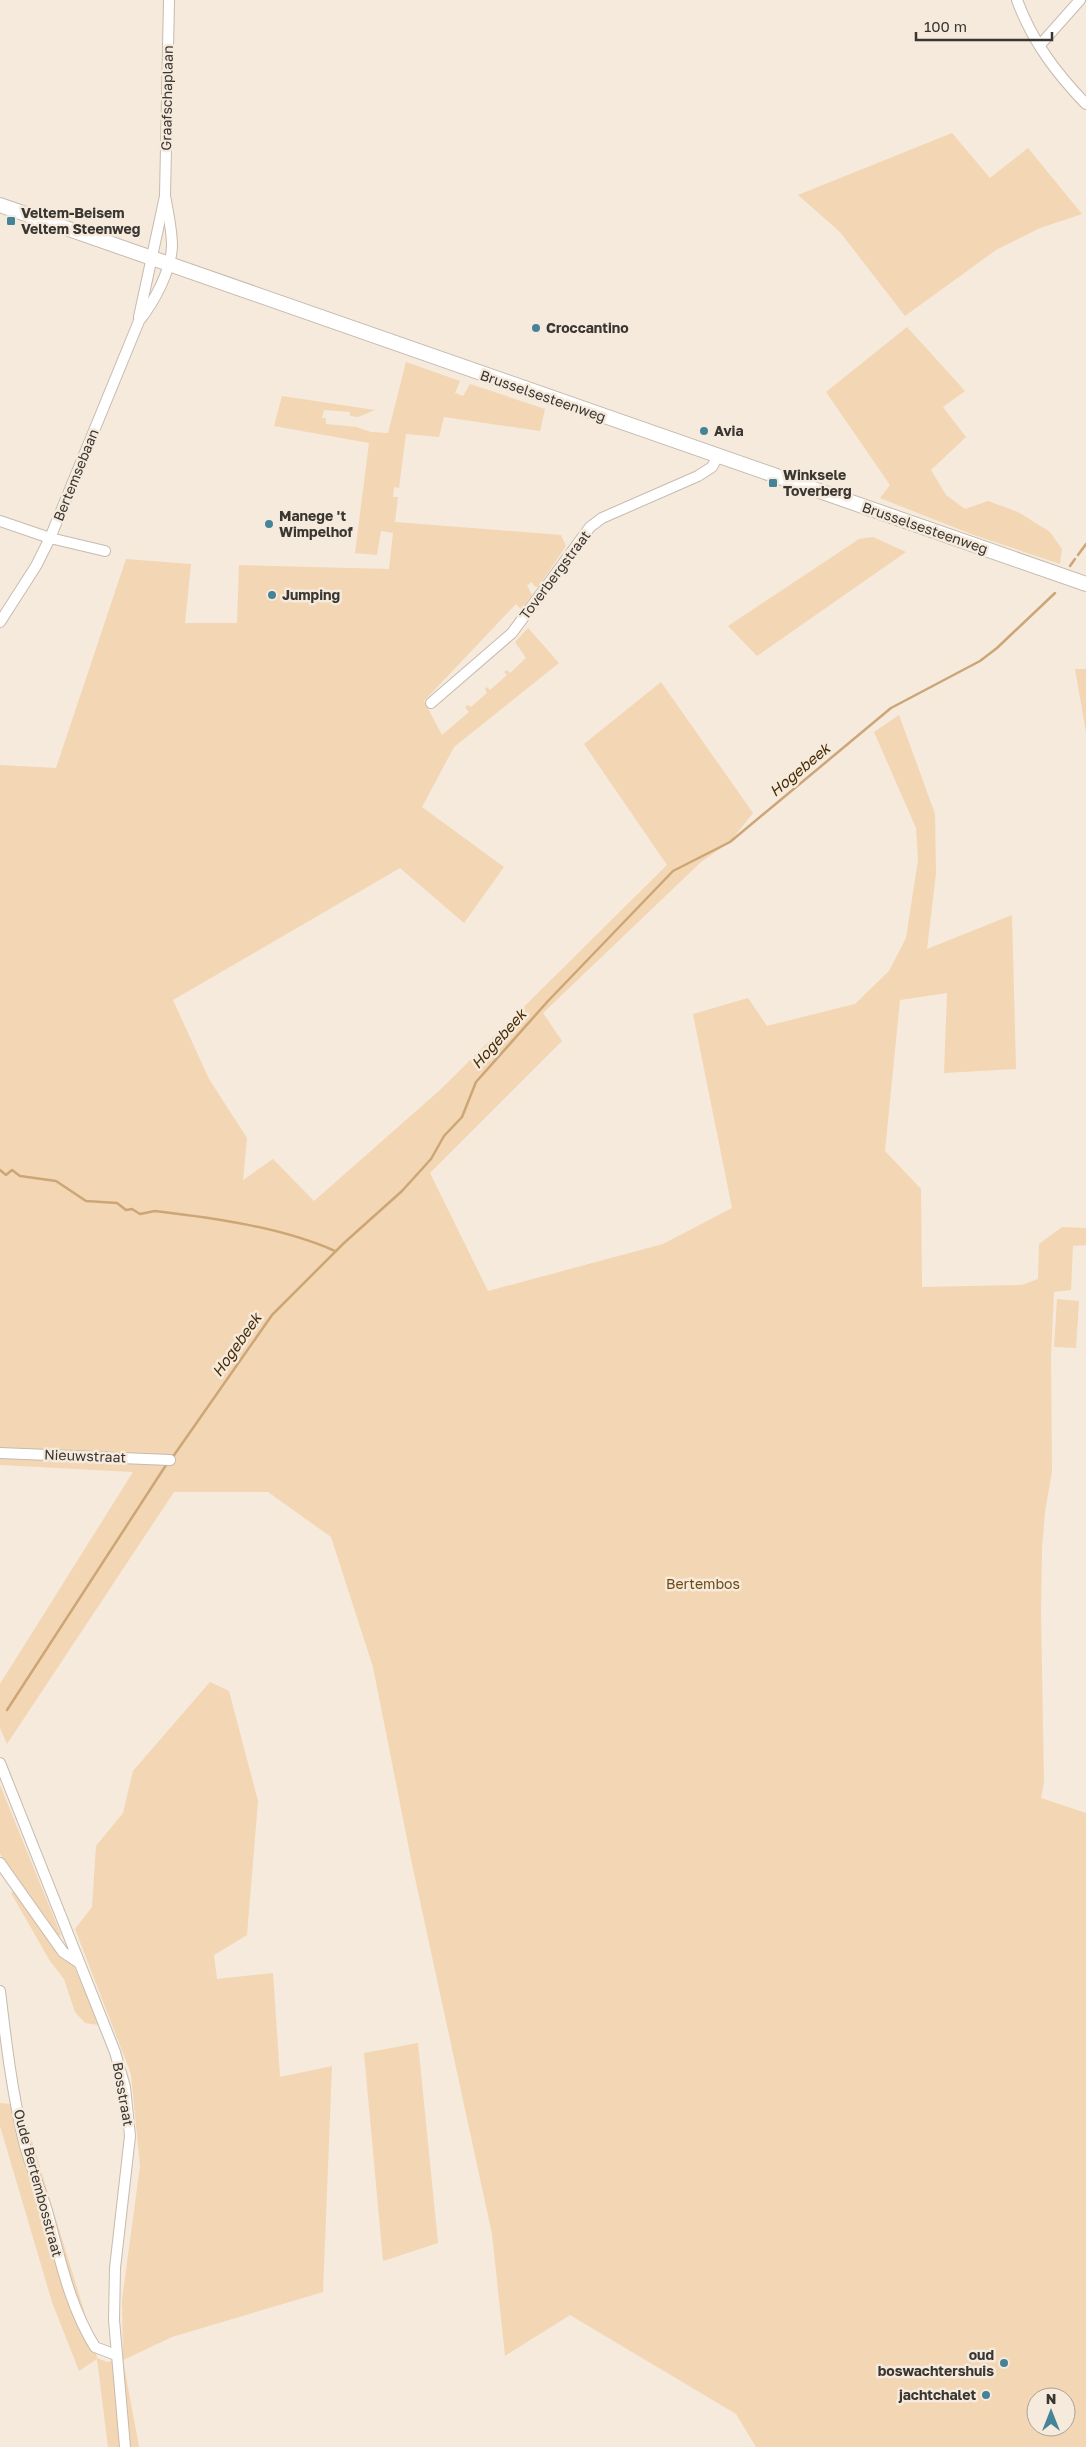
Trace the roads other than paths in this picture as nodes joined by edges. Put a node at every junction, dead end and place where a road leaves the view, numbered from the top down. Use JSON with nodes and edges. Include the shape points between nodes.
{"nodes":[{"id":1,"x":170,"y":0,"type":"edge"},
{"id":2,"x":1017,"y":0,"type":"edge"},
{"id":3,"x":1080,"y":0,"type":"edge"},
{"id":4,"x":1040,"y":45,"type":"junction"},
{"id":5,"x":1086,"y":104,"type":"edge"},
{"id":6,"x":165,"y":196,"type":"junction"},
{"id":7,"x":0,"y":205,"type":"edge"},
{"id":8,"x":152,"y":257,"type":"junction"},
{"id":9,"x":169,"y":263,"type":"junction"},
{"id":10,"x":139,"y":321,"type":"junction"},
{"id":11,"x":718,"y":456,"type":"junction"},
{"id":12,"x":0,"y":521,"type":"edge"},
{"id":13,"x":50,"y":538,"type":"junction"},
{"id":14,"x":105,"y":551,"type":"dead end"},
{"id":15,"x":1086,"y":584,"type":"edge"},
{"id":16,"x":0,"y":622,"type":"edge"},
{"id":17,"x":431,"y":703,"type":"dead end"},
{"id":18,"x":0,"y":1453,"type":"edge"},
{"id":19,"x":170,"y":1460,"type":"dead end"},
{"id":20,"x":0,"y":1763,"type":"edge"},
{"id":21,"x":0,"y":1863,"type":"edge"},
{"id":22,"x":78,"y":1962,"type":"junction"},
{"id":23,"x":0,"y":1991,"type":"edge"},
{"id":24,"x":116,"y":2355,"type":"junction"},
{"id":25,"x":125,"y":2447,"type":"edge"}],
"edges":[{"from":1,"to":6,"type":"street","name":"Graafschaplaan"},
{"from":2,"to":4,"type":"street"},
{"from":3,"to":4,"type":"street"},
{"from":4,"to":5,"type":"street","via":[[1060,77]]},
{"from":6,"to":8,"type":"street","name":"Graafschaplaan"},
{"from":6,"to":9,"type":"street","name":"Graafschaplaan","via":[[172,246]]},
{"from":7,"to":8,"type":"main road","name":"Brusselsesteenweg"},
{"from":8,"to":9,"type":"main road","name":"Brusselsesteenweg"},
{"from":8,"to":10,"type":"street","name":"Bertemsebaan"},
{"from":9,"to":10,"type":"street","name":"Bertemsebaan"},
{"from":9,"to":11,"type":"main road","name":"Brusselsesteenweg"},
{"from":10,"to":13,"type":"street","name":"Bertemsebaan"},
{"from":11,"to":15,"type":"main road","name":"Brusselsesteenweg"},
{"from":11,"to":17,"type":"street","name":"Toverbergstraat","via":[[712,467],[698,476],[602,518],[590,527],[512,633]]},
{"from":12,"to":13,"type":"street"},
{"from":13,"to":14,"type":"street"},
{"from":13,"to":16,"type":"street","name":"Bertemsebaan"},
{"from":18,"to":19,"type":"street","name":"Nieuwstraat"},
{"from":20,"to":22,"type":"street","name":"Bosstraat"},
{"from":21,"to":22,"type":"street","via":[[63,1952]]},
{"from":22,"to":24,"type":"street","name":"Bosstraat","via":[[115,2052],[125,2087],[130,2136],[115,2268]]},
{"from":23,"to":24,"type":"street","name":"Oude Bertembosstraat","via":[[9,2070],[24,2142],[65,2281],[95,2347]]},
{"from":24,"to":25,"type":"street","name":"Bosstraat"}]}
